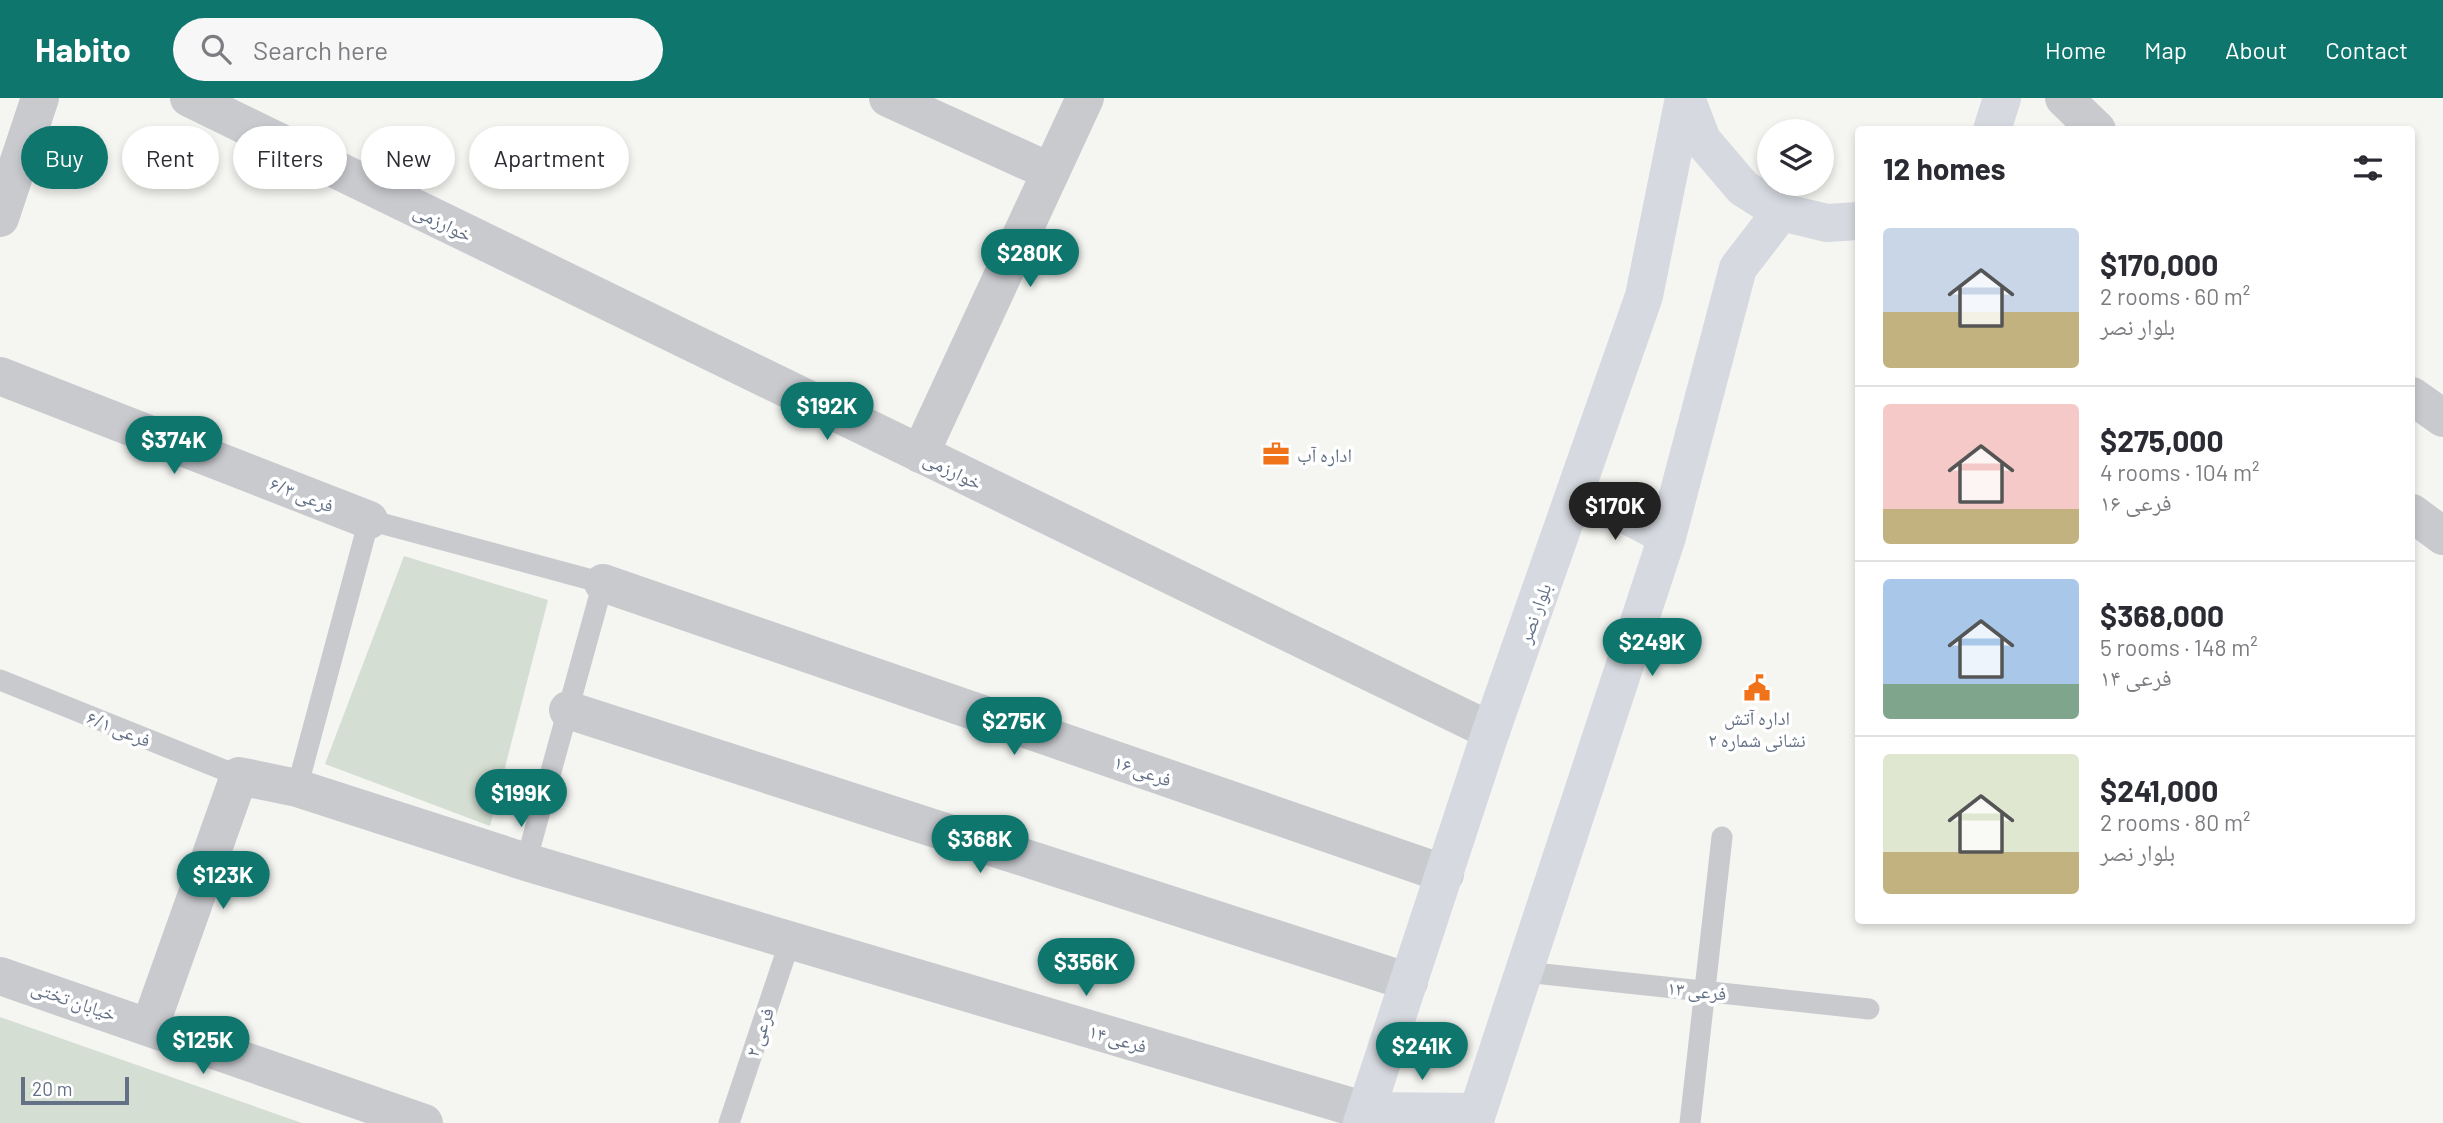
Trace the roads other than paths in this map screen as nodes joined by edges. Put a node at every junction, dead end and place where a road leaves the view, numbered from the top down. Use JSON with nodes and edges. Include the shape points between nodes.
{"nodes":[{"id":1,"x":40,"y":98,"type":"edge"},
{"id":2,"x":888,"y":98,"type":"edge"},
{"id":3,"x":1085,"y":98,"type":"edge"},
{"id":4,"x":1685,"y":98,"type":"edge"},
{"id":5,"x":2002,"y":98,"type":"edge"},
{"id":6,"x":2064,"y":98,"type":"edge"},
{"id":7,"x":197,"y":100,"type":"edge"},
{"id":8,"x":1993,"y":126,"type":"edge"},
{"id":9,"x":2093,"y":126,"type":"edge"},
{"id":10,"x":1051,"y":172,"type":"junction"},
{"id":11,"x":1781,"y":212,"type":"junction"},
{"id":12,"x":0,"y":218,"type":"edge"},
{"id":13,"x":1855,"y":221,"type":"edge"},
{"id":14,"x":0,"y":376,"type":"edge"},
{"id":15,"x":2415,"y":398,"type":"edge"},
{"id":16,"x":2443,"y":418,"type":"edge"},
{"id":17,"x":920,"y":454,"type":"junction"},
{"id":18,"x":1571,"y":509,"type":"junction"},
{"id":19,"x":2415,"y":515,"type":"edge"},
{"id":20,"x":369,"y":520,"type":"junction"},
{"id":21,"x":2443,"y":536,"type":"edge"},
{"id":22,"x":1667,"y":537,"type":"junction"},
{"id":23,"x":603,"y":583,"type":"junction"},
{"id":24,"x":0,"y":680,"type":"edge"},
{"id":25,"x":568,"y":710,"type":"junction"},
{"id":26,"x":1491,"y":731,"type":"junction"},
{"id":27,"x":239,"y":776,"type":"junction"},
{"id":28,"x":298,"y":788,"type":"junction"},
{"id":29,"x":1722,"y":837,"type":"dead end"},
{"id":30,"x":526,"y":862,"type":"junction"},
{"id":31,"x":1446,"y":874,"type":"junction"},
{"id":32,"x":790,"y":941,"type":"junction"},
{"id":33,"x":1525,"y":972,"type":"junction"},
{"id":34,"x":0,"y":976,"type":"edge"},
{"id":35,"x":1409,"y":982,"type":"junction"},
{"id":36,"x":1704,"y":991,"type":"junction"},
{"id":37,"x":1868,"y":1009,"type":"dead end"},
{"id":38,"x":150,"y":1026,"type":"junction"},
{"id":39,"x":1364,"y":1117,"type":"edge"},
{"id":40,"x":1475,"y":1117,"type":"edge"},
{"id":41,"x":424,"y":1123,"type":"edge"},
{"id":42,"x":729,"y":1123,"type":"edge"},
{"id":43,"x":1690,"y":1123,"type":"edge"}],
"edges":[{"from":1,"to":12,"type":"street"},
{"from":2,"to":10,"type":"street"},
{"from":3,"to":10,"type":"street"},
{"from":4,"to":11,"type":"main road","via":[[1702,140],[1743,188]]},
{"from":4,"to":18,"type":"main road","name":"بلوار نصر","via":[[1644,296]]},
{"from":5,"to":8,"type":"main road"},
{"from":6,"to":9,"type":"street"},
{"from":7,"to":17,"type":"street","name":"خوارزمی"},
{"from":10,"to":17,"type":"street"},
{"from":11,"to":13,"type":"main road","via":[[1827,223]]},
{"from":11,"to":22,"type":"main road","via":[[1738,268]]},
{"from":14,"to":20,"type":"street","name":"فرعی ۶/۳"},
{"from":15,"to":16,"type":"street"},
{"from":17,"to":26,"type":"street","name":"خوارزمی"},
{"from":18,"to":22,"type":"main road","via":[[1621,511]]},
{"from":18,"to":26,"type":"main road","name":"بلوار نصر"},
{"from":19,"to":21,"type":"street"},
{"from":20,"to":23,"type":"lane"},
{"from":20,"to":28,"type":"lane"},
{"from":22,"to":33,"type":"main road"},
{"from":23,"to":25,"type":"lane"},
{"from":23,"to":31,"type":"street","name":"فرعی ۱۶"},
{"from":24,"to":27,"type":"lane","name":"فرعی ۶/۱"},
{"from":25,"to":30,"type":"lane"},
{"from":25,"to":35,"type":"street"},
{"from":26,"to":31,"type":"main road","name":"بلوار نصر"},
{"from":27,"to":28,"type":"street","name":"فرعی ۱۴"},
{"from":27,"to":38,"type":"street"},
{"from":28,"to":30,"type":"street","name":"فرعی ۱۴"},
{"from":29,"to":36,"type":"lane"},
{"from":30,"to":32,"type":"street","name":"فرعی ۱۴"},
{"from":31,"to":35,"type":"main road","name":"بلوار نصر"},
{"from":32,"to":39,"type":"street","name":"فرعی ۱۴"},
{"from":32,"to":42,"type":"lane","name":"فرعی ۲"},
{"from":33,"to":36,"type":"lane","name":"فرعی ۱۳"},
{"from":33,"to":40,"type":"main road"},
{"from":34,"to":38,"type":"street","name":"خیابان تختی"},
{"from":35,"to":39,"type":"main road","name":"بلوار نصر"},
{"from":36,"to":37,"type":"lane","name":"فرعی ۱۳"},
{"from":36,"to":43,"type":"lane"},
{"from":38,"to":41,"type":"street","name":"خیابان تختی"},
{"from":39,"to":40,"type":"main road"}]}
